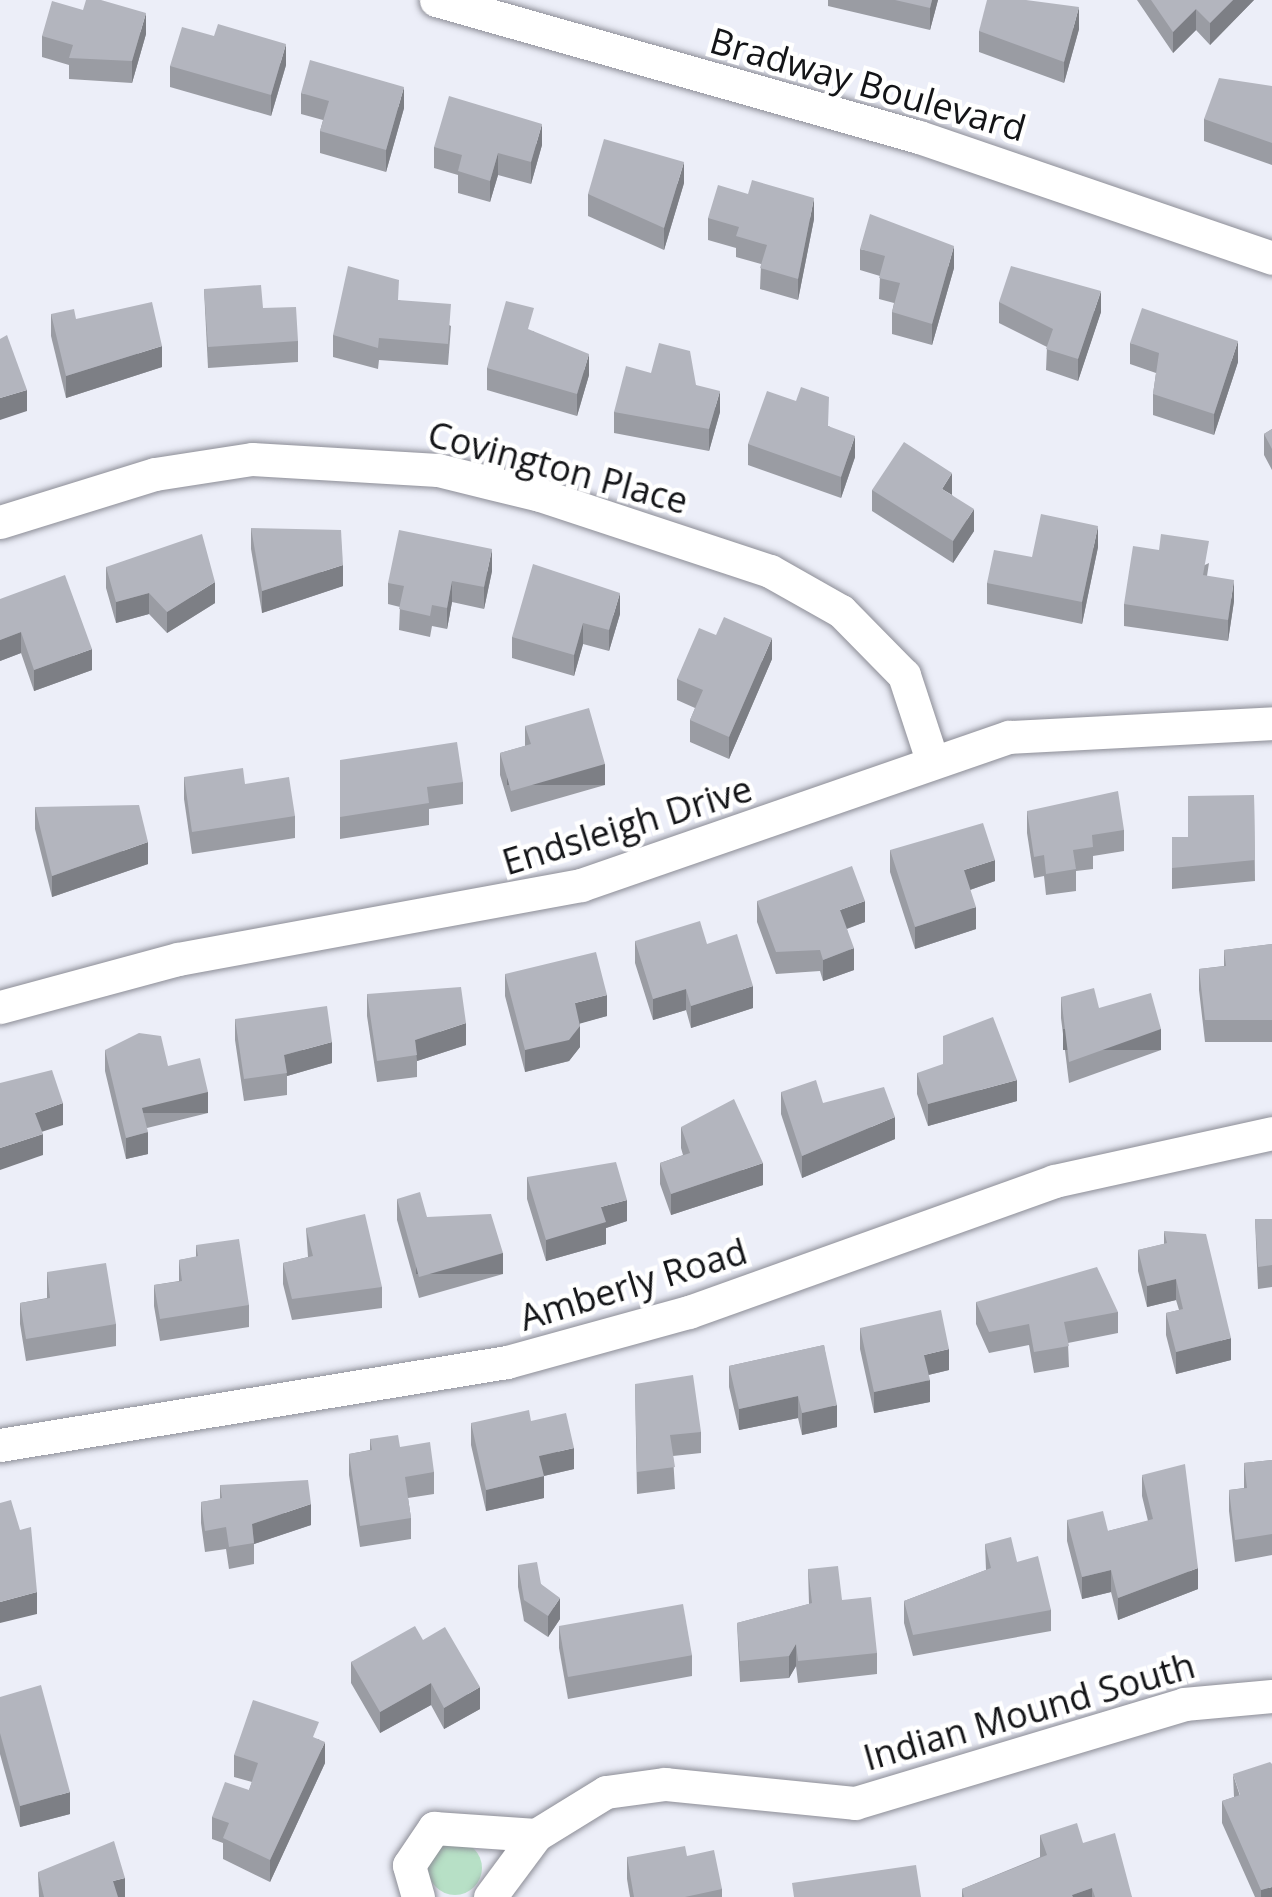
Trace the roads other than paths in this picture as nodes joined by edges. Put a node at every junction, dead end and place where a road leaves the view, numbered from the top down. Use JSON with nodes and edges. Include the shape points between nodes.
{"nodes":[{"id":1,"x":436,"y":0,"type":"edge"},
{"id":2,"x":1272,"y":259,"type":"edge"},
{"id":3,"x":0,"y":523,"type":"edge"},
{"id":4,"x":1272,"y":723,"type":"edge"},
{"id":5,"x":931,"y":757,"type":"junction"},
{"id":6,"x":0,"y":1006,"type":"edge"},
{"id":7,"x":1272,"y":1132,"type":"edge"},
{"id":8,"x":0,"y":1445,"type":"edge"},
{"id":9,"x":1272,"y":1696,"type":"edge"},
{"id":10,"x":536,"y":1835,"type":"junction"},
{"id":11,"x":418,"y":1897,"type":"edge"},
{"id":12,"x":490,"y":1897,"type":"edge"}],
"edges":[{"from":1,"to":2,"type":"street","name":"Bradway Boulevard","via":[[939,144]]},
{"from":3,"to":5,"type":"street","name":"Covington Place","via":[[155,474],[252,459],[438,470],[540,495],[750,564],[841,611],[904,675]]},
{"from":4,"to":5,"type":"street","name":"Endsleigh Drive","via":[[1063,728]]},
{"from":5,"to":6,"type":"street","name":"Endsleigh Drive","via":[[581,885],[178,959]]},
{"from":7,"to":8,"type":"street","name":"Amberly Road","via":[[1075,1174],[689,1312],[507,1362]]},
{"from":9,"to":10,"type":"street","name":"Indian Mound South","via":[[1184,1704],[855,1803],[633,1786],[584,1800]]},
{"from":10,"to":11,"type":"street","via":[[434,1828],[409,1865]]},
{"from":10,"to":12,"type":"street","name":"Indian Mound South"}]}
